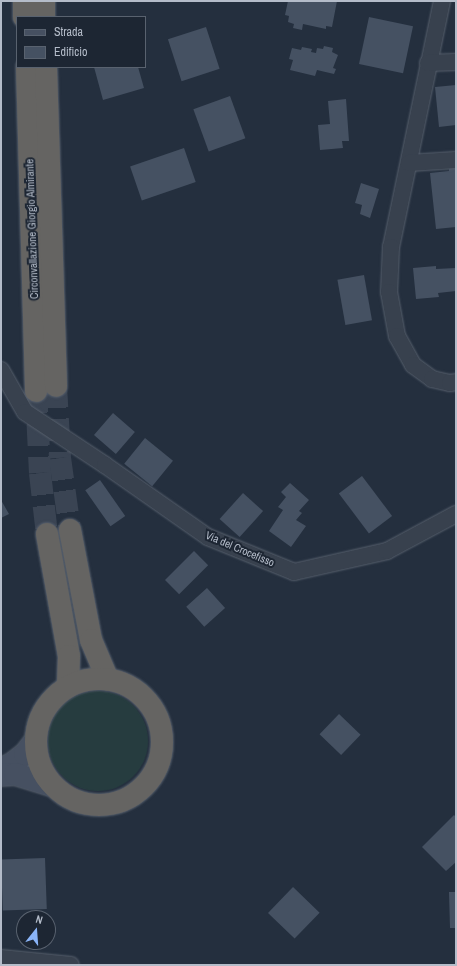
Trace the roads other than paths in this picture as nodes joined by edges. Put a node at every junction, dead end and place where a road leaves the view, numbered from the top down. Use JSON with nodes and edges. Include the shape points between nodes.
{"nodes":[{"id":1,"x":24,"y":1,"type":"edge"},
{"id":2,"x":44,"y":1,"type":"edge"},
{"id":3,"x":442,"y":1,"type":"edge"},
{"id":4,"x":24,"y":16,"type":"edge"},
{"id":5,"x":44,"y":16,"type":"edge"},
{"id":6,"x":456,"y":62,"type":"edge"},
{"id":7,"x":428,"y":63,"type":"junction"},
{"id":8,"x":27,"y":68,"type":"edge"},
{"id":9,"x":46,"y":68,"type":"edge"},
{"id":10,"x":456,"y":160,"type":"edge"},
{"id":11,"x":409,"y":163,"type":"junction"},
{"id":12,"x":1,"y":370,"type":"edge"},
{"id":13,"x":456,"y":382,"type":"edge"},
{"id":14,"x":456,"y":514,"type":"edge"},
{"id":15,"x":70,"y":530,"type":"tunnel mouth"},
{"id":16,"x":47,"y":534,"type":"tunnel mouth"},
{"id":17,"x":108,"y":680,"type":"junction"},
{"id":18,"x":68,"y":687,"type":"junction"},
{"id":19,"x":36,"y":740,"type":"junction"},
{"id":20,"x":1,"y":769,"type":"edge"},
{"id":21,"x":1,"y":775,"type":"edge"},
{"id":22,"x":52,"y":785,"type":"junction"},
{"id":23,"x":1,"y":958,"type":"edge"},
{"id":24,"x":71,"y":965,"type":"edge"}],
"edges":[{"from":1,"to":4,"type":"highway"},
{"from":2,"to":5,"type":"highway"},
{"from":3,"to":7,"type":"street"},
{"from":6,"to":7,"type":"street"},
{"from":7,"to":11,"type":"street"},
{"from":8,"to":9,"type":"highway","name":"Circonvallazione Giorgio Almirante","via":[[46,388]]},
{"from":10,"to":11,"type":"street"},
{"from":11,"to":13,"type":"street","via":[[391,247],[389,292],[396,336],[413,365],[432,379]]},
{"from":12,"to":14,"type":"street","name":"Via del Crocefisso","via":[[25,412],[208,537],[294,572],[387,550]]},
{"from":15,"to":17,"type":"highway","via":[[91,640]]},
{"from":16,"to":18,"type":"highway","via":[[69,656]]},
{"from":17,"to":18,"type":"highway","via":[[87,680]]},
{"from":17,"to":22,"type":"highway","via":[[126,685],[154,709],[161,727],[163,745],[159,764],[150,780],[137,793],[120,802],[102,806],[84,804],[72,799]]},
{"from":18,"to":19,"type":"highway","via":[[45,709],[38,724]]},
{"from":19,"to":20,"type":"main road","via":[[25,754]]},
{"from":19,"to":22,"type":"highway","via":[[39,764]]},
{"from":21,"to":22,"type":"main road","via":[[15,774]]},
{"from":23,"to":24,"type":"street"}]}
